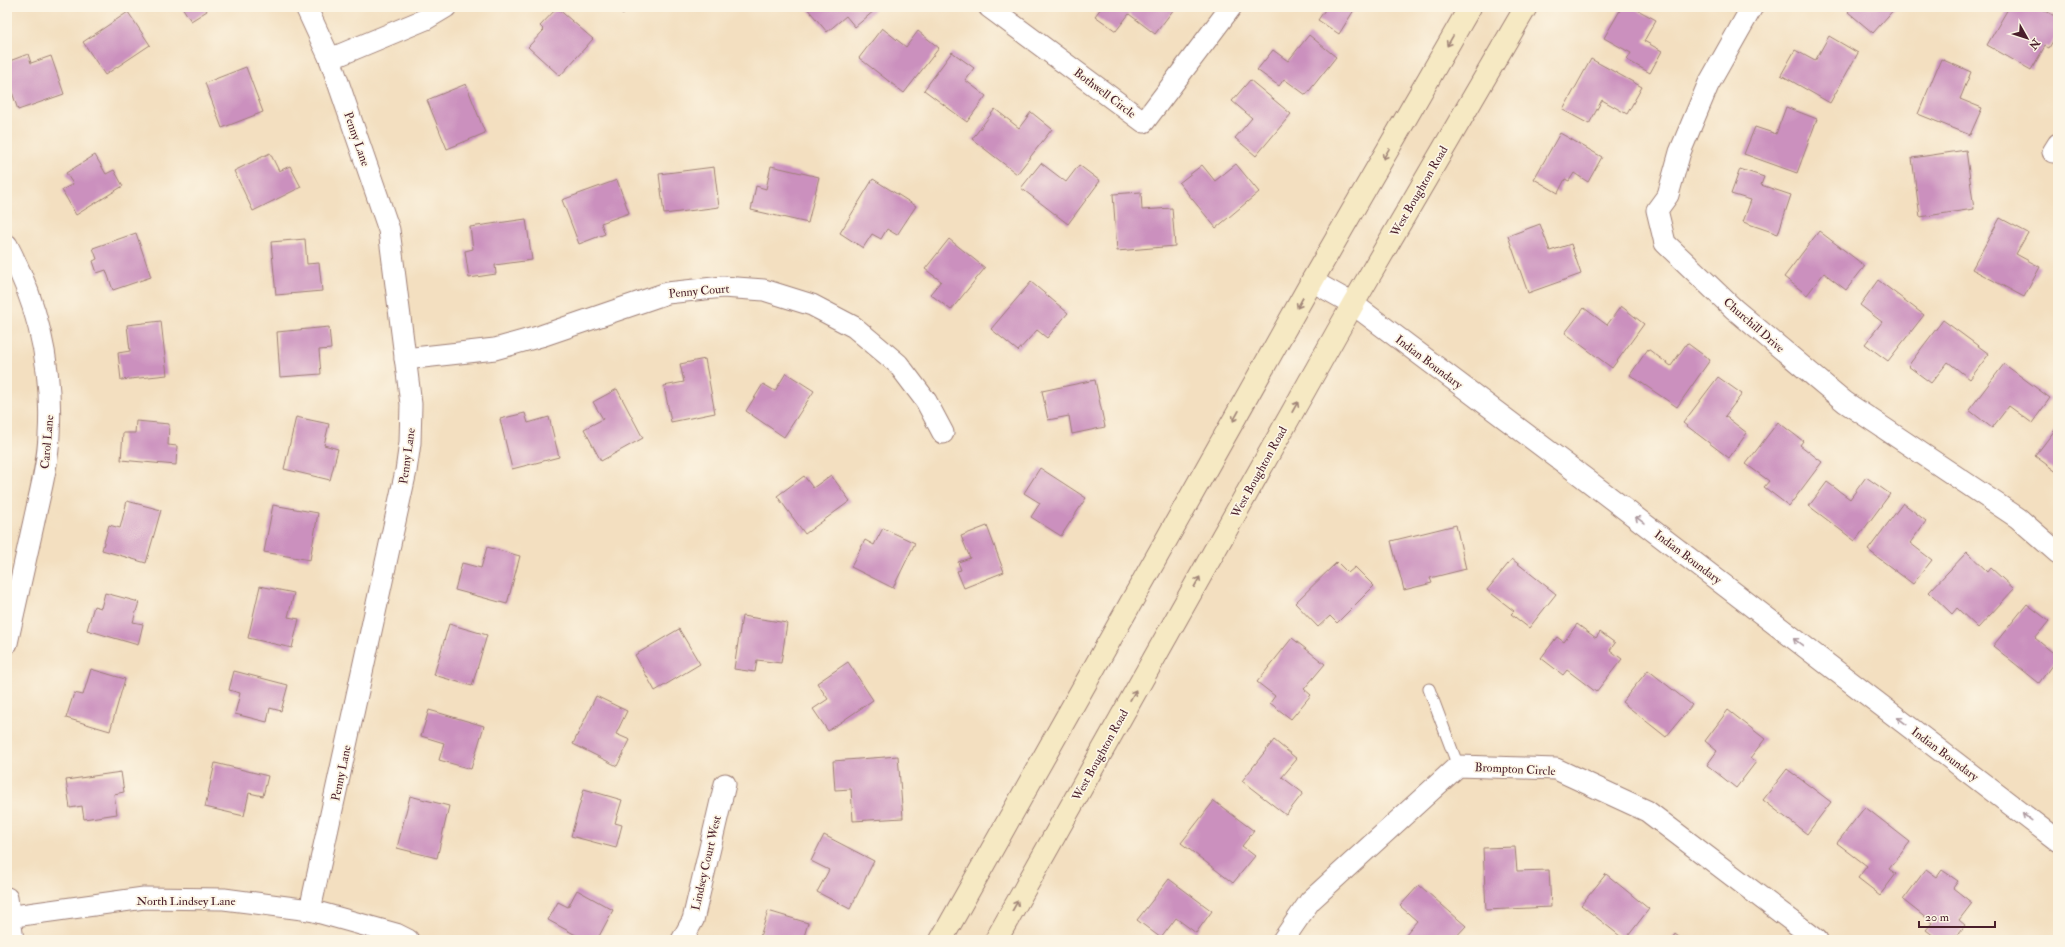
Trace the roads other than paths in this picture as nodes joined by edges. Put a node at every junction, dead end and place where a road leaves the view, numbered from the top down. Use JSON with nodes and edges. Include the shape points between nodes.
{"nodes":[{"id":1,"x":306,"y":7,"type":"edge"},
{"id":2,"x":446,"y":7,"type":"edge"},
{"id":3,"x":989,"y":7,"type":"edge"},
{"id":4,"x":1231,"y":7,"type":"edge"},
{"id":5,"x":1470,"y":7,"type":"edge"},
{"id":6,"x":1526,"y":7,"type":"edge"},
{"id":7,"x":1752,"y":7,"type":"edge"},
{"id":8,"x":330,"y":59,"type":"junction"},
{"id":9,"x":7,"y":245,"type":"edge"},
{"id":10,"x":1312,"y":281,"type":"junction"},
{"id":11,"x":1353,"y":304,"type":"junction"},
{"id":12,"x":405,"y":359,"type":"junction"},
{"id":13,"x":943,"y":433,"type":"dead end"},
{"id":14,"x":2058,"y":553,"type":"edge"},
{"id":15,"x":7,"y":642,"type":"edge"},
{"id":16,"x":1429,"y":689,"type":"dead end"},
{"id":17,"x":1458,"y":766,"type":"junction"},
{"id":18,"x":725,"y":784,"type":"dead end"},
{"id":19,"x":2058,"y":841,"type":"edge"},
{"id":20,"x":8,"y":910,"type":"edge"},
{"id":21,"x":310,"y":910,"type":"junction"},
{"id":22,"x":13,"y":940,"type":"edge"},
{"id":23,"x":408,"y":940,"type":"edge"},
{"id":24,"x":682,"y":940,"type":"edge"},
{"id":25,"x":941,"y":940,"type":"edge"},
{"id":26,"x":996,"y":940,"type":"edge"},
{"id":27,"x":1283,"y":940,"type":"edge"},
{"id":28,"x":1816,"y":940,"type":"edge"}],
"edges":[{"from":1,"to":8,"type":"street","name":"Penny Lane"},
{"from":2,"to":8,"type":"street","via":[[426,19]]},
{"from":3,"to":4,"type":"street","name":"Bothwell Circle","via":[[1144,122]]},
{"from":5,"to":10,"type":"main road","one_way":true},
{"from":6,"to":11,"type":"main road","name":"West Boughton Road"},
{"from":7,"to":14,"type":"street","name":"Churchill Drive","via":[[1708,85],[1680,152],[1668,195],[1657,210],[1665,243],[1734,309],[1845,402],[2018,518]]},
{"from":8,"to":12,"type":"street","name":"Penny Lane","via":[[389,230]]},
{"from":9,"to":15,"type":"street","name":"Carol Lane","via":[[25,282],[39,324],[50,406],[43,478]]},
{"from":10,"to":11,"type":"street","name":"Indian Boundary"},
{"from":10,"to":25,"type":"main road","one_way":true},
{"from":19,"to":11,"type":"street","name":"Indian Boundary","one_way":true},
{"from":26,"to":11,"type":"main road","name":"West Boughton Road","one_way":true},
{"from":12,"to":13,"type":"street","name":"Penny Court","via":[[495,349],[667,293],[723,287],[764,290],[812,305],[854,327],[898,364],[926,401]]},
{"from":12,"to":21,"type":"street","name":"Penny Lane","via":[[412,423],[406,471]]},
{"from":16,"to":17,"type":"lane"},
{"from":17,"to":27,"type":"street","name":"Brompton Circle","via":[[1310,901]]},
{"from":17,"to":28,"type":"street","name":"Brompton Circle","via":[[1556,769],[1647,811]]},
{"from":18,"to":24,"type":"street","name":"Lindsey Court West","via":[[693,920]]},
{"from":20,"to":21,"type":"street","name":"North Lindsey Lane","via":[[144,898],[224,899]]},
{"from":20,"to":22,"type":"street"},
{"from":21,"to":23,"type":"street","name":"North Lindsey Lane","via":[[396,934]]}]}
